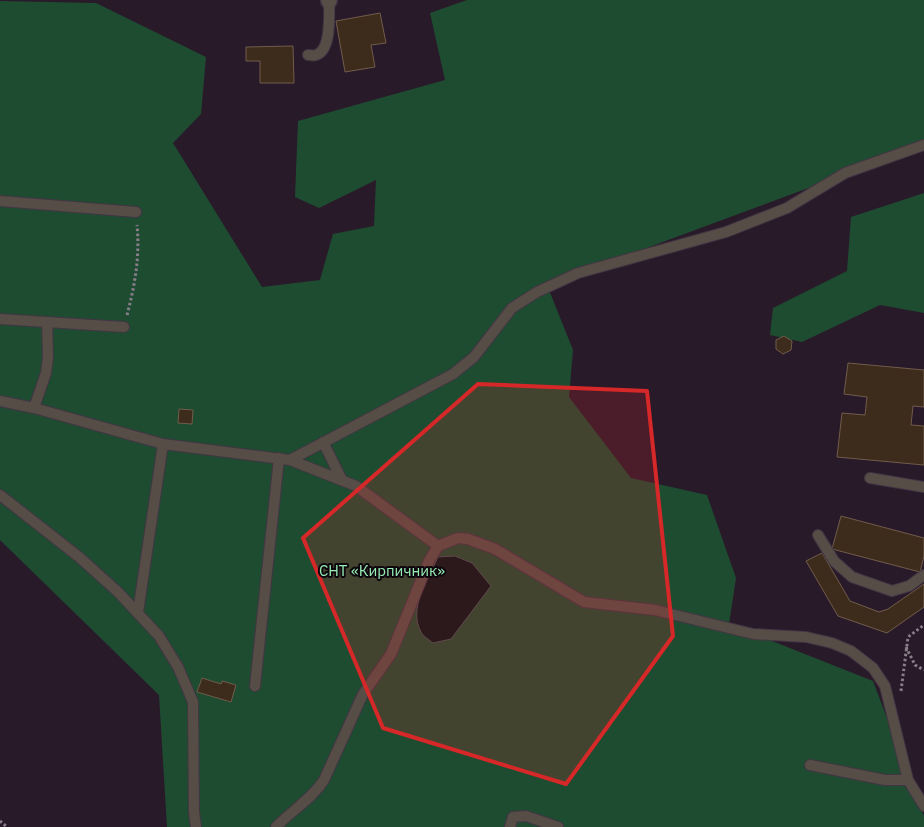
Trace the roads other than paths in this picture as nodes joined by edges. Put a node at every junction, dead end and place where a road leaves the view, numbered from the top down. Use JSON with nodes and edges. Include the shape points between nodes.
{"nodes":[{"id":1,"x":329,"y":1,"type":"edge"},
{"id":2,"x":308,"y":55,"type":"dead end"},
{"id":3,"x":924,"y":145,"type":"edge"},
{"id":4,"x":0,"y":201,"type":"edge"},
{"id":5,"x":136,"y":212,"type":"road end"},
{"id":6,"x":0,"y":319,"type":"edge"},
{"id":7,"x":47,"y":322,"type":"junction"},
{"id":8,"x":124,"y":326,"type":"road end"},
{"id":9,"x":0,"y":401,"type":"edge"},
{"id":10,"x":34,"y":408,"type":"junction"},
{"id":11,"x":323,"y":442,"type":"junction"},
{"id":12,"x":164,"y":444,"type":"junction"},
{"id":13,"x":279,"y":458,"type":"junction"},
{"id":14,"x":290,"y":460,"type":"junction"},
{"id":15,"x":870,"y":478,"type":"dead end"},
{"id":16,"x":342,"y":480,"type":"junction"},
{"id":17,"x":924,"y":487,"type":"edge"},
{"id":18,"x":0,"y":495,"type":"edge"},
{"id":19,"x":818,"y":535,"type":"dead end"},
{"id":20,"x":438,"y":546,"type":"junction"},
{"id":21,"x":924,"y":575,"type":"edge"},
{"id":22,"x":138,"y":612,"type":"junction"},
{"id":23,"x":255,"y":686,"type":"dead end"},
{"id":24,"x":810,"y":765,"type":"dead end"},
{"id":25,"x":908,"y":780,"type":"junction"},
{"id":26,"x":924,"y":806,"type":"edge"},
{"id":27,"x":196,"y":827,"type":"edge"},
{"id":28,"x":276,"y":827,"type":"edge"},
{"id":29,"x":510,"y":827,"type":"edge"},
{"id":30,"x":558,"y":827,"type":"edge"}],
"edges":[{"from":1,"to":2,"type":"lane","via":[[328,38],[323,50],[316,55]]},
{"from":3,"to":11,"type":"lane","via":[[845,173],[786,208],[735,228],[578,273],[537,292],[512,308],[474,357],[454,374]]},
{"from":4,"to":5,"type":"lane"},
{"from":6,"to":7,"type":"lane"},
{"from":7,"to":8,"type":"lane"},
{"from":7,"to":10,"type":"lane","via":[[47,365]]},
{"from":9,"to":10,"type":"lane"},
{"from":10,"to":12,"type":"lane"},
{"from":11,"to":14,"type":"lane"},
{"from":11,"to":16,"type":"lane"},
{"from":12,"to":13,"type":"lane"},
{"from":12,"to":22,"type":"lane"},
{"from":13,"to":14,"type":"lane"},
{"from":13,"to":23,"type":"lane"},
{"from":14,"to":16,"type":"lane"},
{"from":15,"to":17,"type":"lane"},
{"from":16,"to":20,"type":"lane","via":[[356,486]]},
{"from":18,"to":22,"type":"lane","via":[[79,557]]},
{"from":19,"to":21,"type":"lane","via":[[834,561],[852,578],[892,591],[909,586]]},
{"from":20,"to":25,"type":"lane","via":[[458,538],[495,549],[584,602],[655,610],[752,634],[806,637],[850,651],[873,668],[885,686]]},
{"from":20,"to":28,"type":"lane","via":[[391,654],[363,694],[324,780],[318,790]]},
{"from":22,"to":27,"type":"lane","via":[[159,636],[178,667],[192,702]]},
{"from":24,"to":25,"type":"lane","via":[[885,780]]},
{"from":25,"to":26,"type":"lane"},
{"from":29,"to":30,"type":"lane","via":[[513,817],[526,816]]}]}
